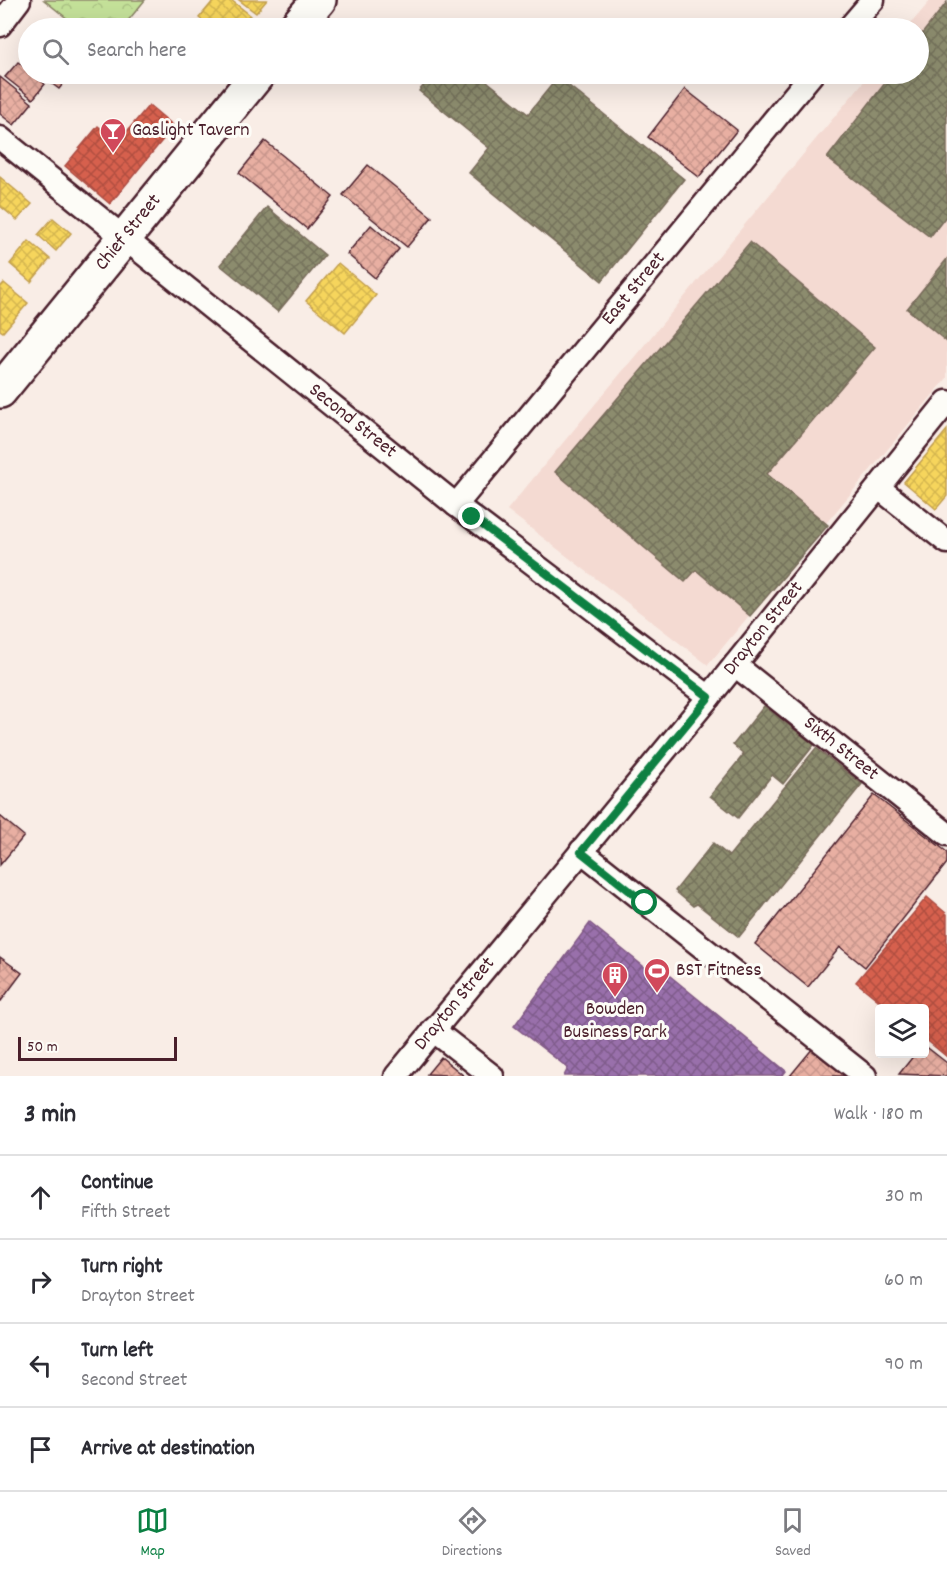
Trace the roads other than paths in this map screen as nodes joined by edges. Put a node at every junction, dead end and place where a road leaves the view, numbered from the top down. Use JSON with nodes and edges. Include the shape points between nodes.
{"nodes":[{"id":1,"x":19,"y":0,"type":"edge"},
{"id":2,"x":319,"y":0,"type":"edge"},
{"id":3,"x":873,"y":0,"type":"edge"},
{"id":4,"x":304,"y":18,"type":"edge"},
{"id":5,"x":858,"y":18,"type":"edge"},
{"id":6,"x":0,"y":25,"type":"edge"},
{"id":7,"x":250,"y":84,"type":"edge"},
{"id":8,"x":804,"y":84,"type":"edge"},
{"id":9,"x":0,"y":138,"type":"edge"},
{"id":10,"x":124,"y":238,"type":"junction"},
{"id":11,"x":0,"y":391,"type":"edge"},
{"id":12,"x":947,"y":402,"type":"edge"},
{"id":13,"x":879,"y":488,"type":"junction"},
{"id":14,"x":456,"y":505,"type":"junction"},
{"id":15,"x":945,"y":535,"type":"edge"},
{"id":16,"x":735,"y":665,"type":"junction"},
{"id":17,"x":709,"y":697,"type":"junction"},
{"id":18,"x":947,"y":834,"type":"edge"},
{"id":19,"x":581,"y":852,"type":"junction"},
{"id":20,"x":433,"y":1030,"type":"junction"},
{"id":21,"x":862,"y":1075,"type":"edge"},
{"id":22,"x":396,"y":1076,"type":"edge"},
{"id":23,"x":492,"y":1076,"type":"edge"}],
"edges":[{"from":1,"to":6,"type":"street"},
{"from":2,"to":4,"type":"street"},
{"from":3,"to":5,"type":"street"},
{"from":7,"to":10,"type":"street","name":"Chief Street"},
{"from":8,"to":14,"type":"street","name":"East Street"},
{"from":9,"to":10,"type":"street","name":"Second Street"},
{"from":10,"to":11,"type":"street","name":"Chief Street"},
{"from":10,"to":14,"type":"street","name":"Second Street"},
{"from":12,"to":13,"type":"street","name":"Drayton Street"},
{"from":13,"to":15,"type":"street"},
{"from":13,"to":16,"type":"street","name":"Drayton Street"},
{"from":14,"to":17,"type":"street","name":"Second Street"},
{"from":16,"to":17,"type":"street","name":"Drayton Street"},
{"from":16,"to":18,"type":"street","name":"Sixth Street"},
{"from":17,"to":19,"type":"street","name":"Drayton Street"},
{"from":19,"to":20,"type":"street","name":"Drayton Street"},
{"from":19,"to":21,"type":"street"},
{"from":20,"to":22,"type":"street","name":"Drayton Street"},
{"from":20,"to":23,"type":"street"}]}
